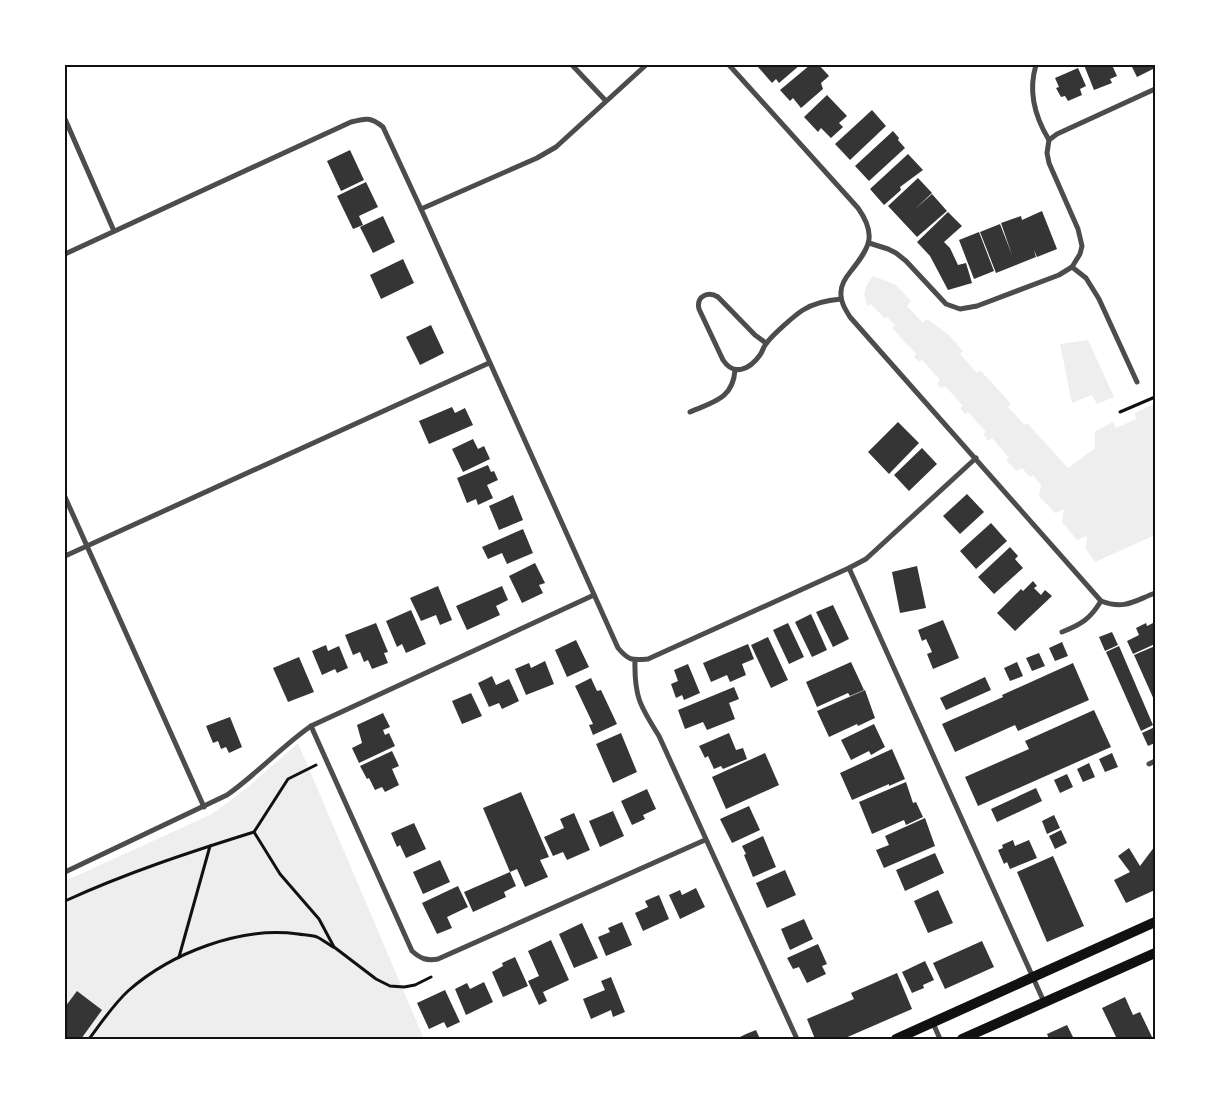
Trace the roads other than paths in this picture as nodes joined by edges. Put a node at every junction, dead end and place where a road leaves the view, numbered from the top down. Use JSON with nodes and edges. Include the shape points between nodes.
{"nodes":[{"id":1,"x":572,"y":65,"type":"edge"},
{"id":2,"x":646,"y":65,"type":"edge"},
{"id":3,"x":729,"y":65,"type":"edge"},
{"id":4,"x":1036,"y":65,"type":"edge"},
{"id":5,"x":1155,"y":89,"type":"edge"},
{"id":6,"x":606,"y":101,"type":"junction"},
{"id":7,"x":65,"y":119,"type":"edge"},
{"id":8,"x":1049,"y":140,"type":"junction"},
{"id":9,"x":421,"y":209,"type":"junction"},
{"id":10,"x":114,"y":231,"type":"junction"},
{"id":11,"x":870,"y":243,"type":"junction"},
{"id":12,"x":65,"y":254,"type":"edge"},
{"id":13,"x":1072,"y":267,"type":"junction"},
{"id":14,"x":841,"y":299,"type":"junction"},
{"id":15,"x":766,"y":344,"type":"junction"},
{"id":16,"x":489,"y":363,"type":"junction"},
{"id":17,"x":735,"y":370,"type":"junction"},
{"id":18,"x":1137,"y":382,"type":"dead end"},
{"id":19,"x":690,"y":412,"type":"dead end"},
{"id":20,"x":976,"y":458,"type":"junction"},
{"id":21,"x":65,"y":497,"type":"edge"},
{"id":22,"x":87,"y":546,"type":"junction"},
{"id":23,"x":65,"y":556,"type":"edge"},
{"id":24,"x":849,"y":568,"type":"junction"},
{"id":25,"x":1155,"y":593,"type":"edge"},
{"id":26,"x":594,"y":595,"type":"junction"},
{"id":27,"x":1101,"y":601,"type":"junction"},
{"id":28,"x":1062,"y":632,"type":"dead end"},
{"id":29,"x":635,"y":660,"type":"junction"},
{"id":30,"x":311,"y":726,"type":"junction"},
{"id":31,"x":1155,"y":761,"type":"edge"},
{"id":32,"x":1149,"y":764,"type":"dead end"},
{"id":33,"x":204,"y":807,"type":"junction"},
{"id":34,"x":705,"y":840,"type":"junction"},
{"id":35,"x":65,"y":872,"type":"edge"},
{"id":36,"x":1155,"y":922,"type":"edge"},
{"id":37,"x":1155,"y":953,"type":"edge"},
{"id":38,"x":1033,"y":977,"type":"junction"},
{"id":39,"x":1044,"y":1002,"type":"junction"},
{"id":40,"x":933,"y":1023,"type":"junction"},
{"id":41,"x":797,"y":1039,"type":"edge"},
{"id":42,"x":896,"y":1039,"type":"edge"},
{"id":43,"x":940,"y":1039,"type":"edge"},
{"id":44,"x":962,"y":1039,"type":"edge"}],
"edges":[{"from":1,"to":6,"type":"street"},
{"from":2,"to":6,"type":"street"},
{"from":3,"to":11,"type":"street","via":[[858,208],[866,219]]},
{"from":4,"to":8,"type":"street","via":[[1032,90],[1035,110]]},
{"from":5,"to":8,"type":"street"},
{"from":6,"to":9,"type":"street","via":[[556,147]]},
{"from":7,"to":10,"type":"street"},
{"from":8,"to":13,"type":"street","via":[[1049,164],[1081,238],[1080,254]]},
{"from":9,"to":10,"type":"street","via":[[382,127],[374,120],[362,119]]},
{"from":9,"to":16,"type":"street"},
{"from":10,"to":12,"type":"street"},
{"from":11,"to":13,"type":"street","via":[[896,253],[946,304],[960,309],[1054,278]]},
{"from":11,"to":14,"type":"street","via":[[843,284]]},
{"from":13,"to":18,"type":"street","via":[[1086,278],[1099,299]]},
{"from":14,"to":15,"type":"street","via":[[804,309]]},
{"from":14,"to":20,"type":"street","via":[[850,317]]},
{"from":15,"to":17,"type":"street","via":[[750,364]]},
{"from":15,"to":17,"type":"street","via":[[718,297],[706,294],[700,298],[699,309],[723,360]]},
{"from":16,"to":22,"type":"street"},
{"from":16,"to":26,"type":"street"},
{"from":17,"to":19,"type":"street","via":[[726,394]]},
{"from":20,"to":24,"type":"street","via":[[866,559]]},
{"from":20,"to":27,"type":"street"},
{"from":21,"to":22,"type":"street"},
{"from":22,"to":23,"type":"street"},
{"from":22,"to":33,"type":"street"},
{"from":24,"to":29,"type":"street","via":[[648,659]]},
{"from":24,"to":38,"type":"street"},
{"from":25,"to":27,"type":"street","via":[[1127,605]]},
{"from":26,"to":29,"type":"street","via":[[618,648],[626,658]]},
{"from":26,"to":30,"type":"street"},
{"from":27,"to":28,"type":"street","via":[[1082,624]]},
{"from":29,"to":34,"type":"street","via":[[635,686],[644,713],[659,736]]},
{"from":30,"to":33,"type":"street","via":[[249,780]]},
{"from":30,"to":34,"type":"street","via":[[412,951],[429,960],[438,959]]},
{"from":31,"to":32,"type":"street"},
{"from":33,"to":35,"type":"street"},
{"from":34,"to":41,"type":"street"},
{"from":36,"to":38,"type":"main road"},
{"from":37,"to":39,"type":"main road"},
{"from":38,"to":39,"type":"street"},
{"from":38,"to":40,"type":"main road"},
{"from":39,"to":44,"type":"main road"},
{"from":40,"to":42,"type":"main road"},
{"from":40,"to":43,"type":"street"}]}
